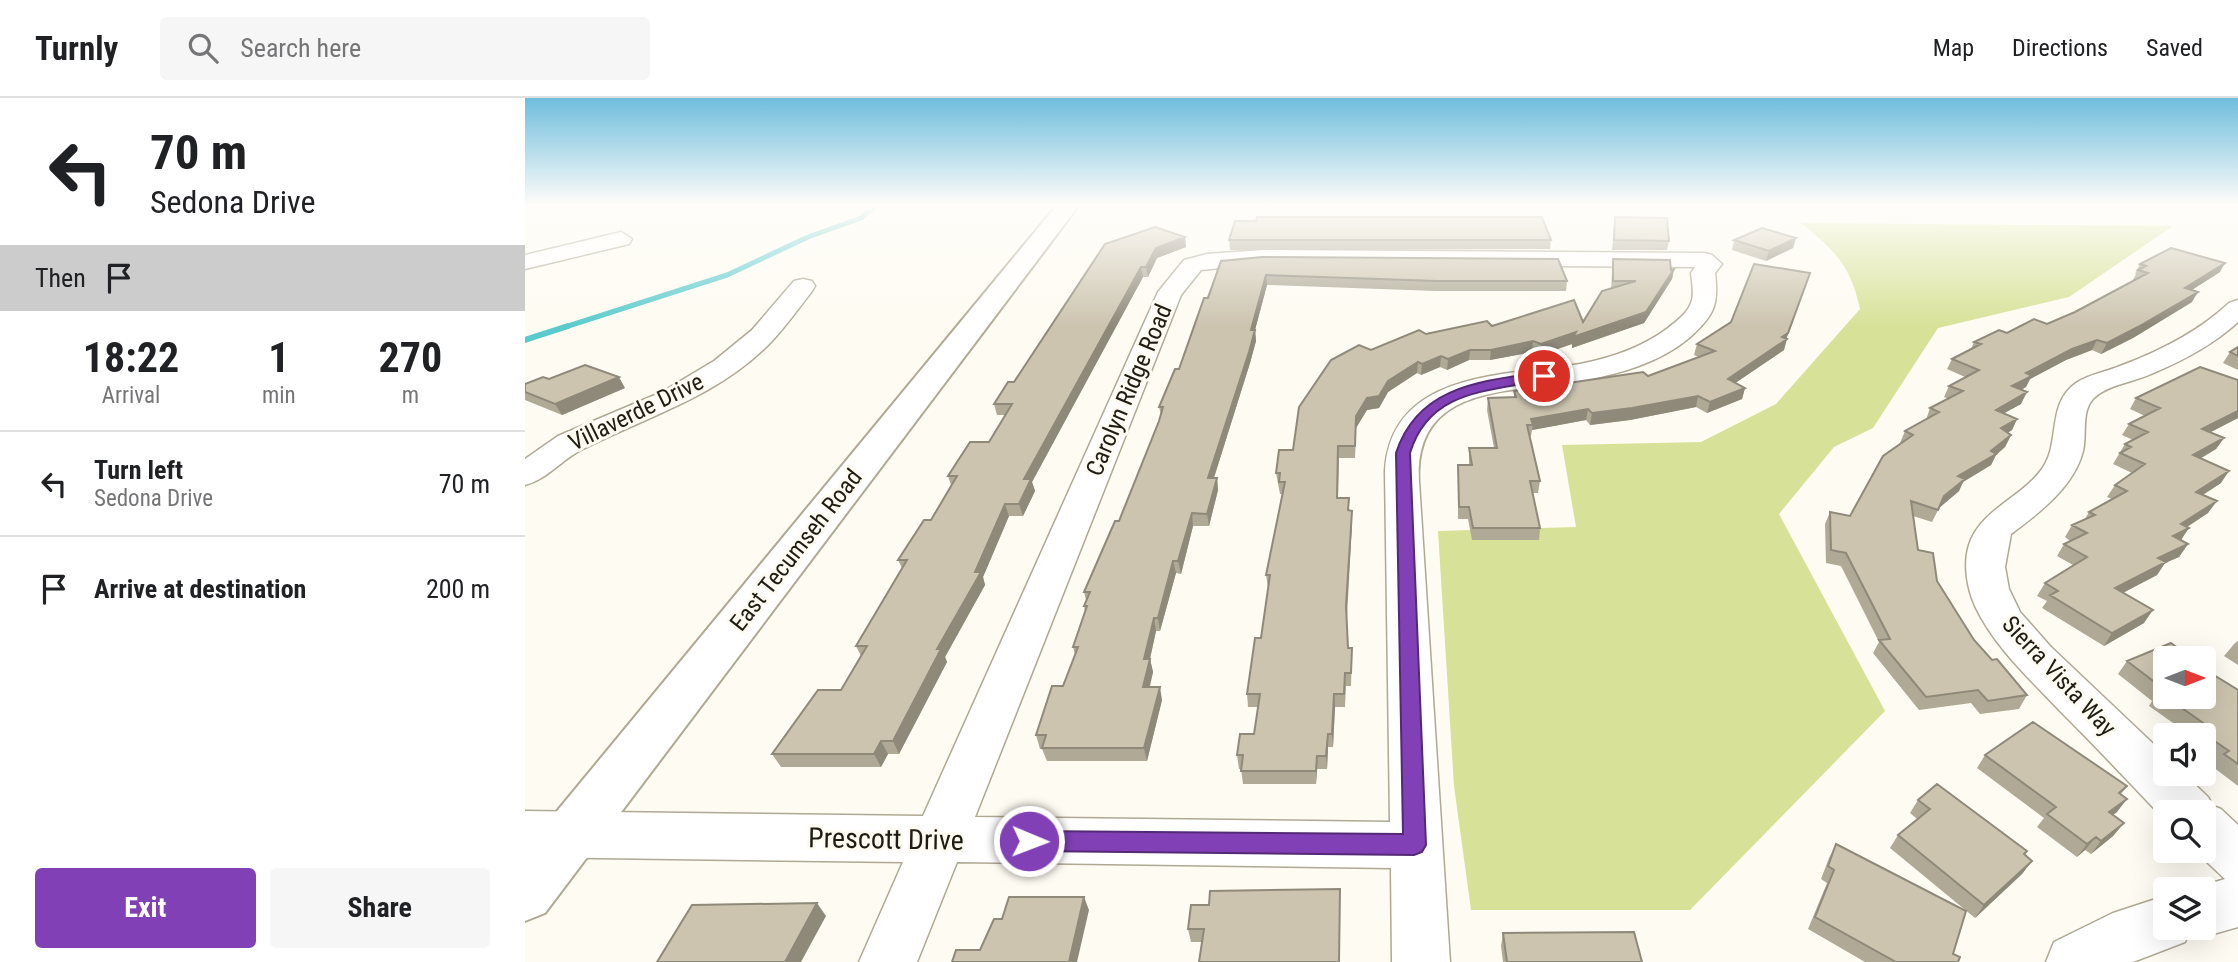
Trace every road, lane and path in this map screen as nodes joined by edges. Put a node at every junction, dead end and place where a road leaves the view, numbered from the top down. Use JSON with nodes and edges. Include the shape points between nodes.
{"nodes":[{"id":1,"x":595,"y":245,"type":"edge"},
{"id":2,"x":1034,"y":245,"type":"edge"},
{"id":3,"x":525,"y":262,"type":"edge"},
{"id":4,"x":803,"y":286,"type":"dead end"},
{"id":5,"x":2238,"y":309,"type":"edge"},
{"id":6,"x":2166,"y":355,"type":"junction"},
{"id":7,"x":2201,"y":369,"type":"edge"},
{"id":8,"x":525,"y":442,"type":"edge"},
{"id":9,"x":569,"y":443,"type":"junction"},
{"id":10,"x":525,"y":475,"type":"edge"},
{"id":11,"x":2178,"y":800,"type":"edge"},
{"id":12,"x":549,"y":834,"type":"edge"},
{"id":13,"x":2216,"y":838,"type":"edge"},
{"id":14,"x":939,"y":840,"type":"junction"},
{"id":15,"x":1414,"y":845,"type":"junction"},
{"id":16,"x":2238,"y":860,"type":"edge"},
{"id":17,"x":525,"y":894,"type":"edge"},
{"id":18,"x":2238,"y":901,"type":"edge"},
{"id":19,"x":2216,"y":907,"type":"edge"},
{"id":20,"x":2153,"y":926,"type":"edge"},
{"id":21,"x":887,"y":962,"type":"edge"},
{"id":22,"x":1420,"y":962,"type":"edge"},
{"id":23,"x":2075,"y":962,"type":"edge"}],
"edges":[{"from":1,"to":3,"type":"street"},
{"from":2,"to":12,"type":"main road","name":"East Tecumseh Road"},
{"from":4,"to":9,"type":"street","name":"Villaverde Drive","via":[[762,336],[724,367],[673,398]]},
{"from":5,"to":6,"type":"street","name":"Sierra Vista Way","via":[[2211,332]]},
{"from":6,"to":7,"type":"street"},
{"from":6,"to":11,"type":"street","name":"Sierra Vista Way","via":[[2091,385],[2077,397],[2067,453],[2054,479],[1990,535],[1985,560],[1988,587],[2010,627]]},
{"from":8,"to":9,"type":"street"},
{"from":9,"to":10,"type":"street","name":"Villaverde Drive"},
{"from":12,"to":14,"type":"street","name":"Prescott Drive"},
{"from":12,"to":17,"type":"main road","name":"East Tecumseh Road"},
{"from":13,"to":16,"type":"street"},
{"from":14,"to":15,"type":"street","name":"Prescott Drive"},
{"from":14,"to":15,"type":"street","name":"Carolyn Ridge Road","via":[[1170,292],[1192,265],[1288,257],[1694,258],[1710,264],[1703,273],[1706,298],[1700,313],[1660,346],[1626,361],[1581,372],[1479,386],[1427,412],[1409,432],[1403,453]]},
{"from":14,"to":21,"type":"street","name":"Carolyn Ridge Road"},
{"from":15,"to":22,"type":"street"},
{"from":18,"to":19,"type":"street"},
{"from":20,"to":23,"type":"street"}]}
